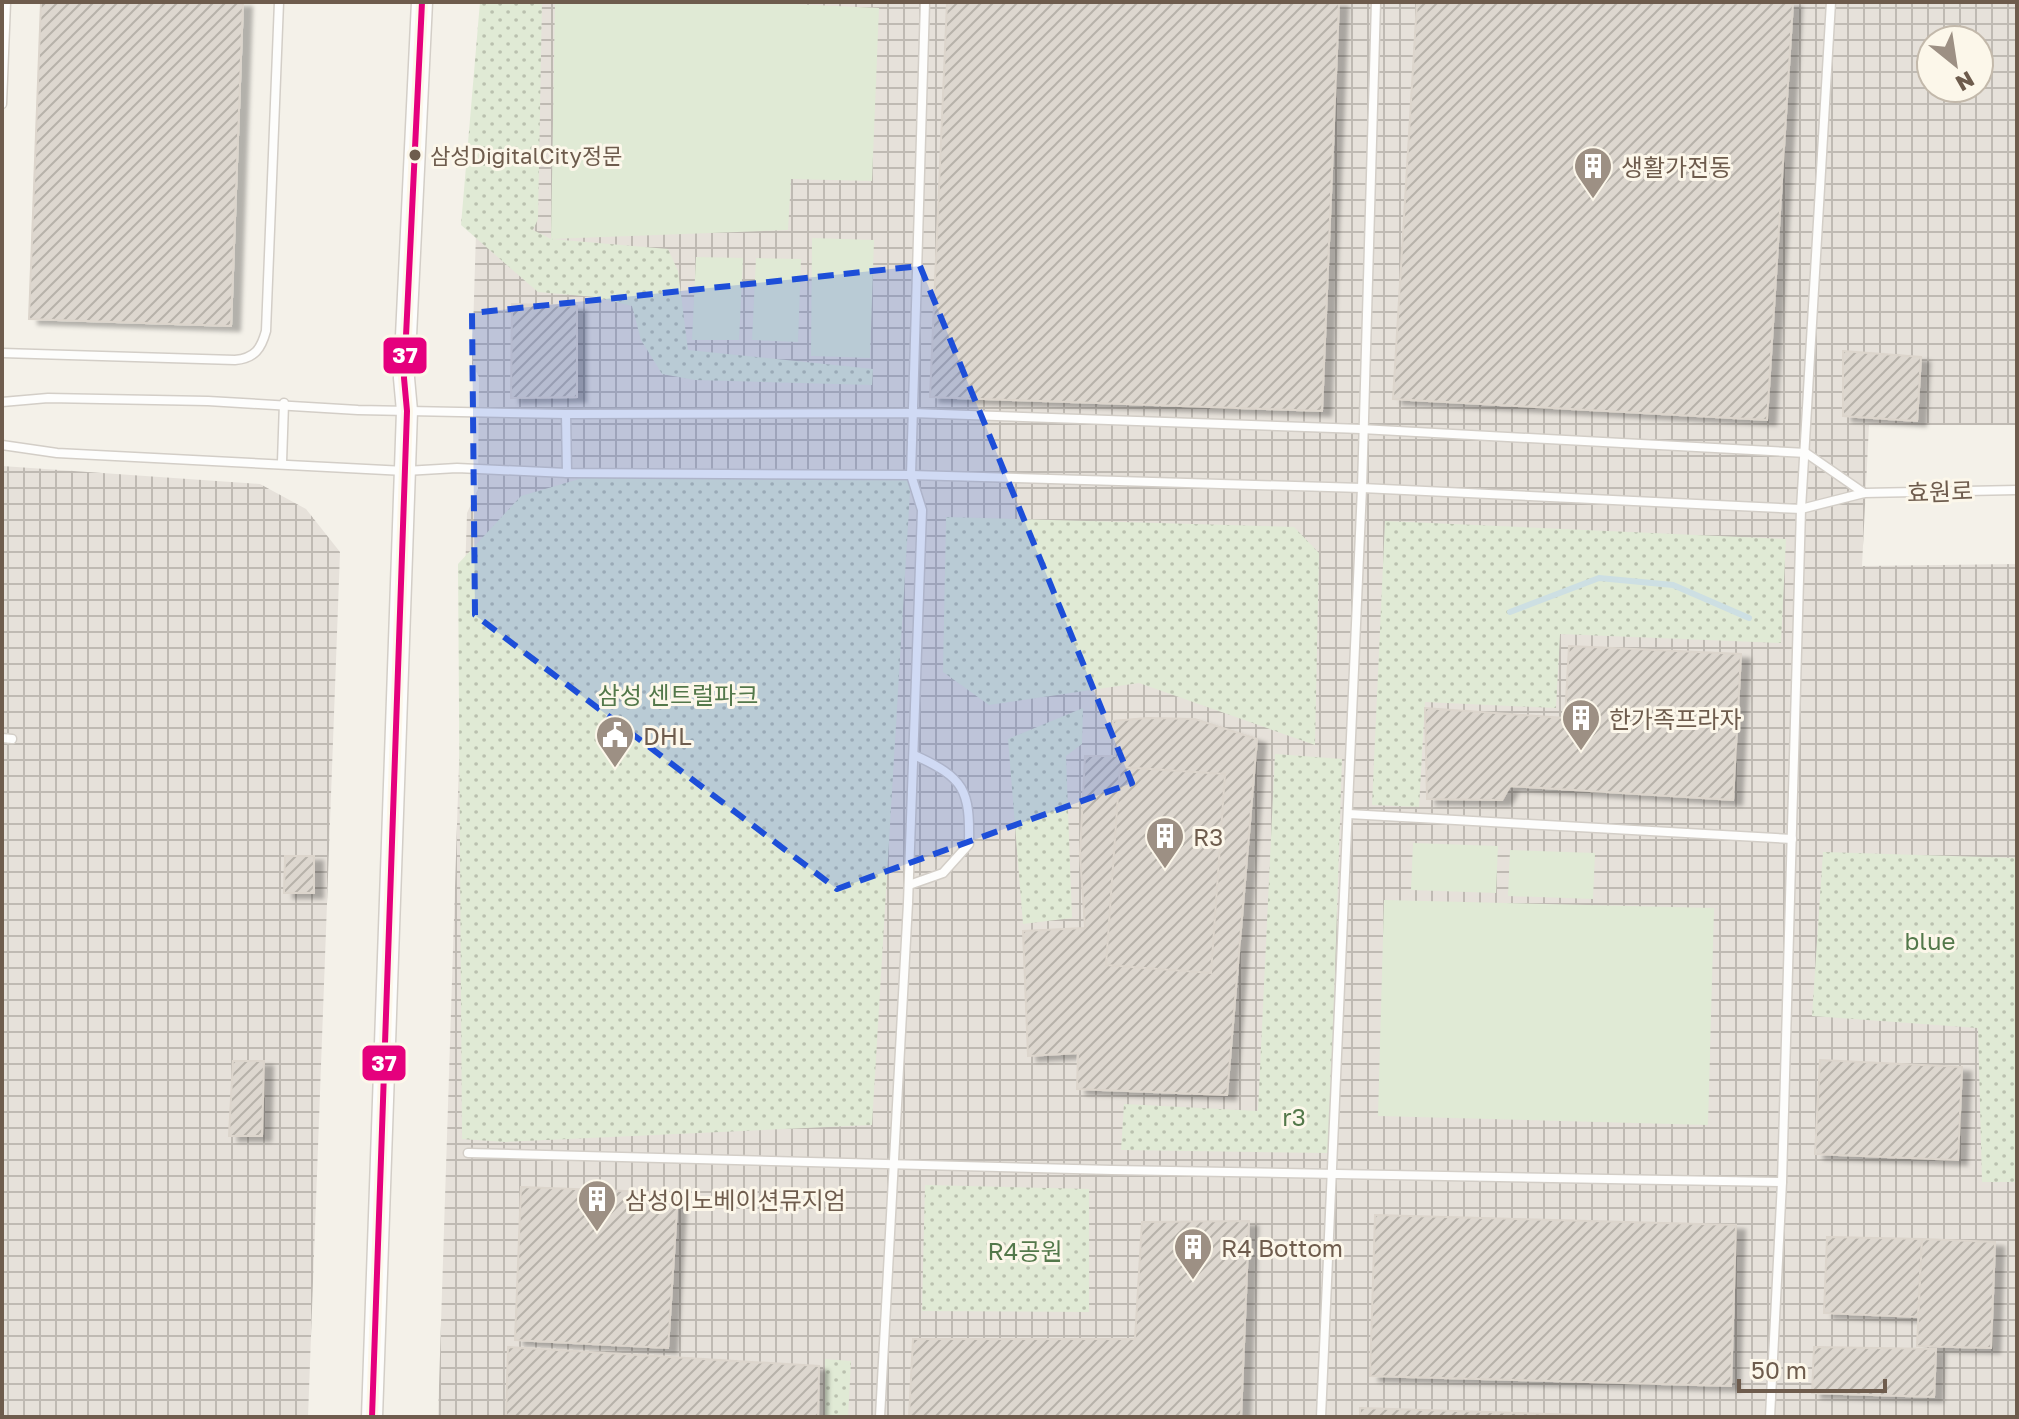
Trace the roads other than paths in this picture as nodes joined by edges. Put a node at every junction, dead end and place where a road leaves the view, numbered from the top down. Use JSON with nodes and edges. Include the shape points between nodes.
{"nodes":[{"id":1,"x":6,"y":2,"type":"edge"},
{"id":2,"x":279,"y":2,"type":"edge"},
{"id":3,"x":422,"y":2,"type":"edge"},
{"id":4,"x":925,"y":2,"type":"edge"},
{"id":5,"x":1376,"y":2,"type":"edge"},
{"id":6,"x":1831,"y":2,"type":"edge"},
{"id":7,"x":2,"y":104,"type":"edge"},
{"id":8,"x":2,"y":353,"type":"edge"},
{"id":9,"x":2,"y":402,"type":"edge"},
{"id":10,"x":284,"y":403,"type":"junction"},
{"id":11,"x":407,"y":411,"type":"junction"},
{"id":12,"x":913,"y":413,"type":"junction"},
{"id":13,"x":566,"y":414,"type":"junction"},
{"id":14,"x":1361,"y":429,"type":"junction"},
{"id":15,"x":2,"y":445,"type":"edge"},
{"id":16,"x":1806,"y":453,"type":"junction"},
{"id":17,"x":282,"y":462,"type":"junction"},
{"id":18,"x":405,"y":471,"type":"junction"},
{"id":19,"x":567,"y":473,"type":"junction"},
{"id":20,"x":911,"y":475,"type":"junction"},
{"id":21,"x":1362,"y":488,"type":"junction"},
{"id":22,"x":2017,"y":490,"type":"edge"},
{"id":23,"x":1864,"y":493,"type":"junction"},
{"id":24,"x":1801,"y":509,"type":"junction"},
{"id":25,"x":2,"y":738,"type":"edge"},
{"id":26,"x":12,"y":739,"type":"dead end"},
{"id":27,"x":914,"y":755,"type":"junction"},
{"id":28,"x":1349,"y":814,"type":"junction"},
{"id":29,"x":1792,"y":839,"type":"junction"},
{"id":30,"x":909,"y":885,"type":"junction"},
{"id":31,"x":468,"y":1153,"type":"dead end"},
{"id":32,"x":893,"y":1165,"type":"junction"},
{"id":33,"x":1334,"y":1173,"type":"junction"},
{"id":34,"x":1782,"y":1182,"type":"junction"},
{"id":35,"x":372,"y":1417,"type":"edge"},
{"id":36,"x":880,"y":1417,"type":"edge"},
{"id":37,"x":1321,"y":1417,"type":"edge"},
{"id":38,"x":1770,"y":1417,"type":"edge"}],
"edges":[{"from":1,"to":7,"type":"lane"},
{"from":2,"to":8,"type":"lane","via":[[266,331],[258,351],[235,360]]},
{"from":3,"to":11,"type":"street","via":[[404,378]]},
{"from":4,"to":12,"type":"lane"},
{"from":5,"to":14,"type":"lane"},
{"from":6,"to":16,"type":"lane"},
{"from":9,"to":10,"type":"lane","via":[[48,398]]},
{"from":10,"to":11,"type":"lane"},
{"from":10,"to":17,"type":"lane"},
{"from":11,"to":13,"type":"lane"},
{"from":11,"to":18,"type":"street"},
{"from":12,"to":13,"type":"lane"},
{"from":12,"to":14,"type":"lane"},
{"from":12,"to":20,"type":"lane"},
{"from":13,"to":19,"type":"lane"},
{"from":14,"to":16,"type":"lane"},
{"from":14,"to":21,"type":"lane"},
{"from":15,"to":17,"type":"lane","name":"효원로","via":[[57,453]]},
{"from":16,"to":23,"type":"lane"},
{"from":16,"to":24,"type":"lane"},
{"from":17,"to":18,"type":"lane","name":"효원로"},
{"from":18,"to":19,"type":"lane","name":"효원로"},
{"from":18,"to":35,"type":"street"},
{"from":19,"to":20,"type":"lane","name":"효원로"},
{"from":20,"to":21,"type":"lane","name":"효원로"},
{"from":20,"to":27,"type":"lane","via":[[922,510]]},
{"from":21,"to":24,"type":"lane","name":"효원로"},
{"from":21,"to":28,"type":"lane"},
{"from":22,"to":23,"type":"lane","name":"효원로"},
{"from":23,"to":24,"type":"lane","name":"효원로"},
{"from":24,"to":29,"type":"lane"},
{"from":25,"to":26,"type":"lane"},
{"from":27,"to":30,"type":"lane"},
{"from":27,"to":30,"type":"lane","via":[[944,768],[969,801],[969,844],[943,873]]},
{"from":28,"to":29,"type":"lane"},
{"from":28,"to":33,"type":"lane"},
{"from":29,"to":34,"type":"lane"},
{"from":30,"to":32,"type":"lane"},
{"from":31,"to":32,"type":"lane"},
{"from":32,"to":33,"type":"lane"},
{"from":32,"to":36,"type":"lane"},
{"from":33,"to":34,"type":"lane"},
{"from":33,"to":37,"type":"lane"},
{"from":34,"to":38,"type":"lane"}]}
